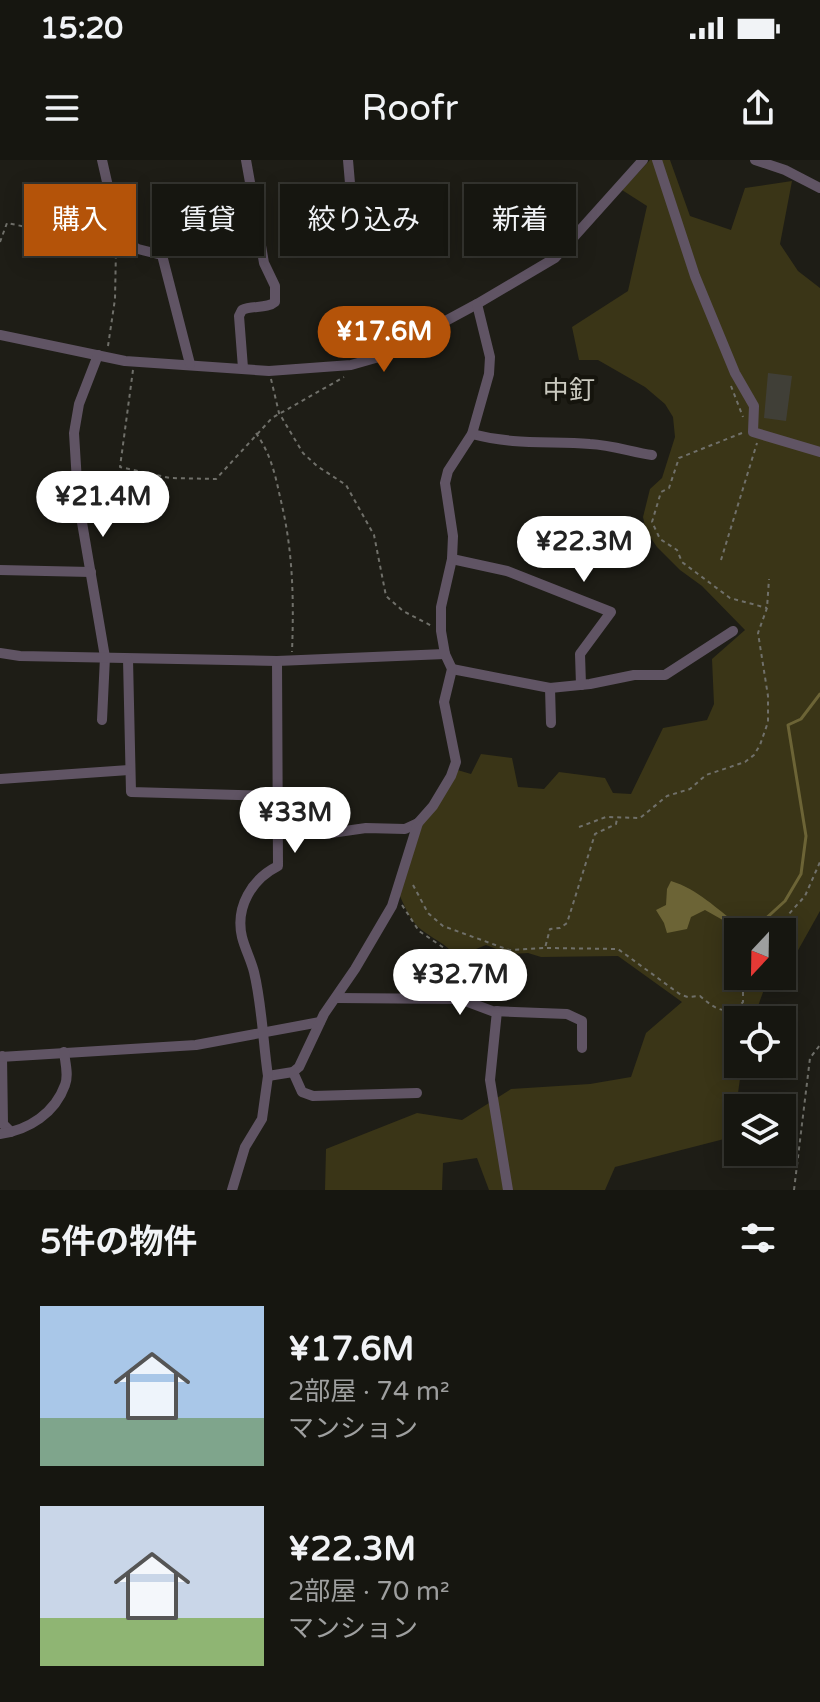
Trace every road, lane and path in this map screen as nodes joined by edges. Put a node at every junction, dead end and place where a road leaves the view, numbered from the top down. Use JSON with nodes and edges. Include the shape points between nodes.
{"nodes":[{"id":1,"x":102,"y":160,"type":"edge"},
{"id":2,"x":246,"y":160,"type":"edge"},
{"id":3,"x":348,"y":160,"type":"edge"},
{"id":4,"x":643,"y":160,"type":"edge"},
{"id":5,"x":657,"y":160,"type":"edge"},
{"id":6,"x":755,"y":160,"type":"edge"},
{"id":7,"x":250,"y":184,"type":"edge"},
{"id":8,"x":350,"y":184,"type":"edge"},
{"id":9,"x":820,"y":188,"type":"edge"},
{"id":10,"x":0,"y":242,"type":"edge"},
{"id":11,"x":152,"y":252,"type":"edge"},
{"id":12,"x":162,"y":256,"type":"edge"},
{"id":13,"x":263,"y":256,"type":"edge"},
{"id":14,"x":477,"y":304,"type":"junction"},
{"id":15,"x":0,"y":335,"type":"edge"},
{"id":16,"x":102,"y":356,"type":"junction"},
{"id":17,"x":134,"y":361,"type":"junction"},
{"id":18,"x":190,"y":364,"type":"junction"},
{"id":19,"x":243,"y":368,"type":"junction"},
{"id":20,"x":269,"y":371,"type":"junction"},
{"id":21,"x":343,"y":377,"type":"dead end"},
{"id":22,"x":279,"y":413,"type":"junction"},
{"id":23,"x":746,"y":431,"type":"dead end"},
{"id":24,"x":256,"y":433,"type":"junction"},
{"id":25,"x":472,"y":434,"type":"junction"},
{"id":26,"x":757,"y":443,"type":"dead end"},
{"id":27,"x":820,"y":452,"type":"edge"},
{"id":28,"x":652,"y":455,"type":"dead end"},
{"id":29,"x":452,"y":559,"type":"junction"},
{"id":30,"x":721,"y":560,"type":"dead end"},
{"id":31,"x":0,"y":570,"type":"edge"},
{"id":32,"x":91,"y":572,"type":"junction"},
{"id":33,"x":769,"y":579,"type":"dead end"},
{"id":34,"x":767,"y":608,"type":"junction"},
{"id":35,"x":441,"y":631,"type":"junction"},
{"id":36,"x":733,"y":631,"type":"dead end"},
{"id":37,"x":0,"y":653,"type":"edge"},
{"id":38,"x":445,"y":654,"type":"junction"},
{"id":39,"x":105,"y":657,"type":"junction"},
{"id":40,"x":128,"y":659,"type":"junction"},
{"id":41,"x":277,"y":661,"type":"junction"},
{"id":42,"x":292,"y":661,"type":"junction"},
{"id":43,"x":452,"y":669,"type":"junction"},
{"id":44,"x":581,"y":685,"type":"junction"},
{"id":45,"x":550,"y":688,"type":"junction"},
{"id":46,"x":102,"y":720,"type":"dead end"},
{"id":47,"x":551,"y":723,"type":"dead end"},
{"id":48,"x":129,"y":770,"type":"junction"},
{"id":49,"x":0,"y":779,"type":"edge"},
{"id":50,"x":278,"y":796,"type":"junction"},
{"id":51,"x":618,"y":817,"type":"junction"},
{"id":52,"x":418,"y":823,"type":"junction"},
{"id":53,"x":579,"y":827,"type":"dead end"},
{"id":54,"x":278,"y":832,"type":"junction"},
{"id":55,"x":820,"y":862,"type":"edge"},
{"id":56,"x":413,"y":885,"type":"dead end"},
{"id":57,"x":397,"y":893,"type":"junction"},
{"id":58,"x":787,"y":918,"type":"edge"},
{"id":59,"x":545,"y":948,"type":"junction"},
{"id":60,"x":743,"y":990,"type":"edge"},
{"id":61,"x":337,"y":998,"type":"junction"},
{"id":62,"x":471,"y":1002,"type":"junction"},
{"id":63,"x":497,"y":1011,"type":"junction"},
{"id":64,"x":320,"y":1022,"type":"junction"},
{"id":65,"x":262,"y":1031,"type":"junction"},
{"id":66,"x":820,"y":1045,"type":"edge"},
{"id":67,"x":582,"y":1048,"type":"dead end"},
{"id":68,"x":64,"y":1052,"type":"junction"},
{"id":69,"x":1,"y":1056,"type":"edge"},
{"id":70,"x":293,"y":1072,"type":"junction"},
{"id":71,"x":268,"y":1076,"type":"junction"},
{"id":72,"x":417,"y":1093,"type":"dead end"},
{"id":73,"x":6,"y":1133,"type":"edge"},
{"id":74,"x":232,"y":1190,"type":"edge"},
{"id":75,"x":508,"y":1190,"type":"edge"},
{"id":76,"x":794,"y":1190,"type":"edge"}],
"edges":[{"from":1,"to":11,"type":"street","via":[[120,239]]},
{"from":2,"to":7,"type":"street"},
{"from":3,"to":8,"type":"street"},
{"from":4,"to":14,"type":"street","via":[[555,258]]},
{"from":5,"to":27,"type":"street","via":[[695,276],[754,406],[753,432]]},
{"from":6,"to":9,"type":"street"},
{"from":10,"to":16,"type":"path","via":[[7,223],[84,244],[117,240],[115,299]]},
{"from":12,"to":18,"type":"street"},
{"from":13,"to":19,"type":"street","via":[[275,286],[275,302],[248,307],[239,316]]},
{"from":14,"to":20,"type":"street","via":[[363,363]]},
{"from":14,"to":25,"type":"street","via":[[490,357]]},
{"from":15,"to":16,"type":"street"},
{"from":16,"to":17,"type":"street"},
{"from":16,"to":32,"type":"street","via":[[79,404],[74,433],[78,499]]},
{"from":17,"to":18,"type":"street"},
{"from":17,"to":24,"type":"path","via":[[120,467],[170,478],[216,479]]},
{"from":18,"to":19,"type":"street"},
{"from":19,"to":20,"type":"street"},
{"from":20,"to":22,"type":"path"},
{"from":21,"to":22,"type":"path"},
{"from":22,"to":24,"type":"path"},
{"from":22,"to":35,"type":"path","via":[[303,453],[346,485],[374,535],[386,596]]},
{"from":23,"to":34,"type":"path","via":[[679,458],[652,522],[682,562],[730,598]]},
{"from":24,"to":42,"type":"path","via":[[269,452],[287,523],[295,594]]},
{"from":25,"to":28,"type":"street","via":[[530,444],[593,444]]},
{"from":25,"to":29,"type":"street","via":[[445,483]]},
{"from":26,"to":30,"type":"path"},
{"from":29,"to":35,"type":"street"},
{"from":29,"to":44,"type":"street","via":[[507,571],[611,612],[580,654]]},
{"from":31,"to":32,"type":"street"},
{"from":32,"to":39,"type":"street"},
{"from":33,"to":34,"type":"path"},
{"from":34,"to":51,"type":"path","via":[[758,633],[768,722],[754,755],[667,796],[640,818]]},
{"from":35,"to":38,"type":"street"},
{"from":36,"to":44,"type":"street","via":[[665,675]]},
{"from":37,"to":39,"type":"street"},
{"from":38,"to":42,"type":"street"},
{"from":38,"to":43,"type":"street"},
{"from":39,"to":40,"type":"street"},
{"from":39,"to":46,"type":"street"},
{"from":40,"to":41,"type":"street"},
{"from":40,"to":48,"type":"street"},
{"from":41,"to":42,"type":"street"},
{"from":41,"to":50,"type":"street"},
{"from":43,"to":45,"type":"street"},
{"from":43,"to":52,"type":"street","via":[[444,702],[456,762]]},
{"from":44,"to":45,"type":"street"},
{"from":45,"to":47,"type":"street"},
{"from":48,"to":49,"type":"street"},
{"from":48,"to":50,"type":"street","via":[[131,792]]},
{"from":50,"to":54,"type":"street"},
{"from":51,"to":53,"type":"path"},
{"from":51,"to":59,"type":"path","via":[[616,824],[595,834],[567,923],[550,929]]},
{"from":52,"to":54,"type":"street","via":[[405,829]]},
{"from":52,"to":57,"type":"street"},
{"from":54,"to":65,"type":"street","via":[[278,866],[263,874],[246,895],[240,916]]},
{"from":55,"to":58,"type":"path","via":[[805,896]]},
{"from":56,"to":59,"type":"path","via":[[428,913],[443,926],[509,950]]},
{"from":57,"to":61,"type":"street"},
{"from":57,"to":62,"type":"path","via":[[419,931],[450,952]]},
{"from":59,"to":60,"type":"path","via":[[618,949],[681,995],[700,996],[724,1011],[743,1002]]},
{"from":61,"to":62,"type":"street"},
{"from":61,"to":64,"type":"street"},
{"from":62,"to":63,"type":"street"},
{"from":63,"to":67,"type":"street","via":[[567,1014],[582,1021]]},
{"from":63,"to":75,"type":"street","via":[[490,1080]]},
{"from":64,"to":65,"type":"street"},
{"from":64,"to":70,"type":"street"},
{"from":65,"to":68,"type":"street","via":[[196,1045]]},
{"from":65,"to":71,"type":"street"},
{"from":66,"to":76,"type":"path","via":[[810,1058]]},
{"from":68,"to":69,"type":"street"},
{"from":68,"to":73,"type":"street","via":[[67,1082],[58,1097],[30,1126]]},
{"from":69,"to":73,"type":"street"},
{"from":70,"to":71,"type":"street"},
{"from":70,"to":72,"type":"street","via":[[302,1092],[313,1096]]},
{"from":71,"to":74,"type":"street","via":[[262,1119],[245,1147]]}]}
